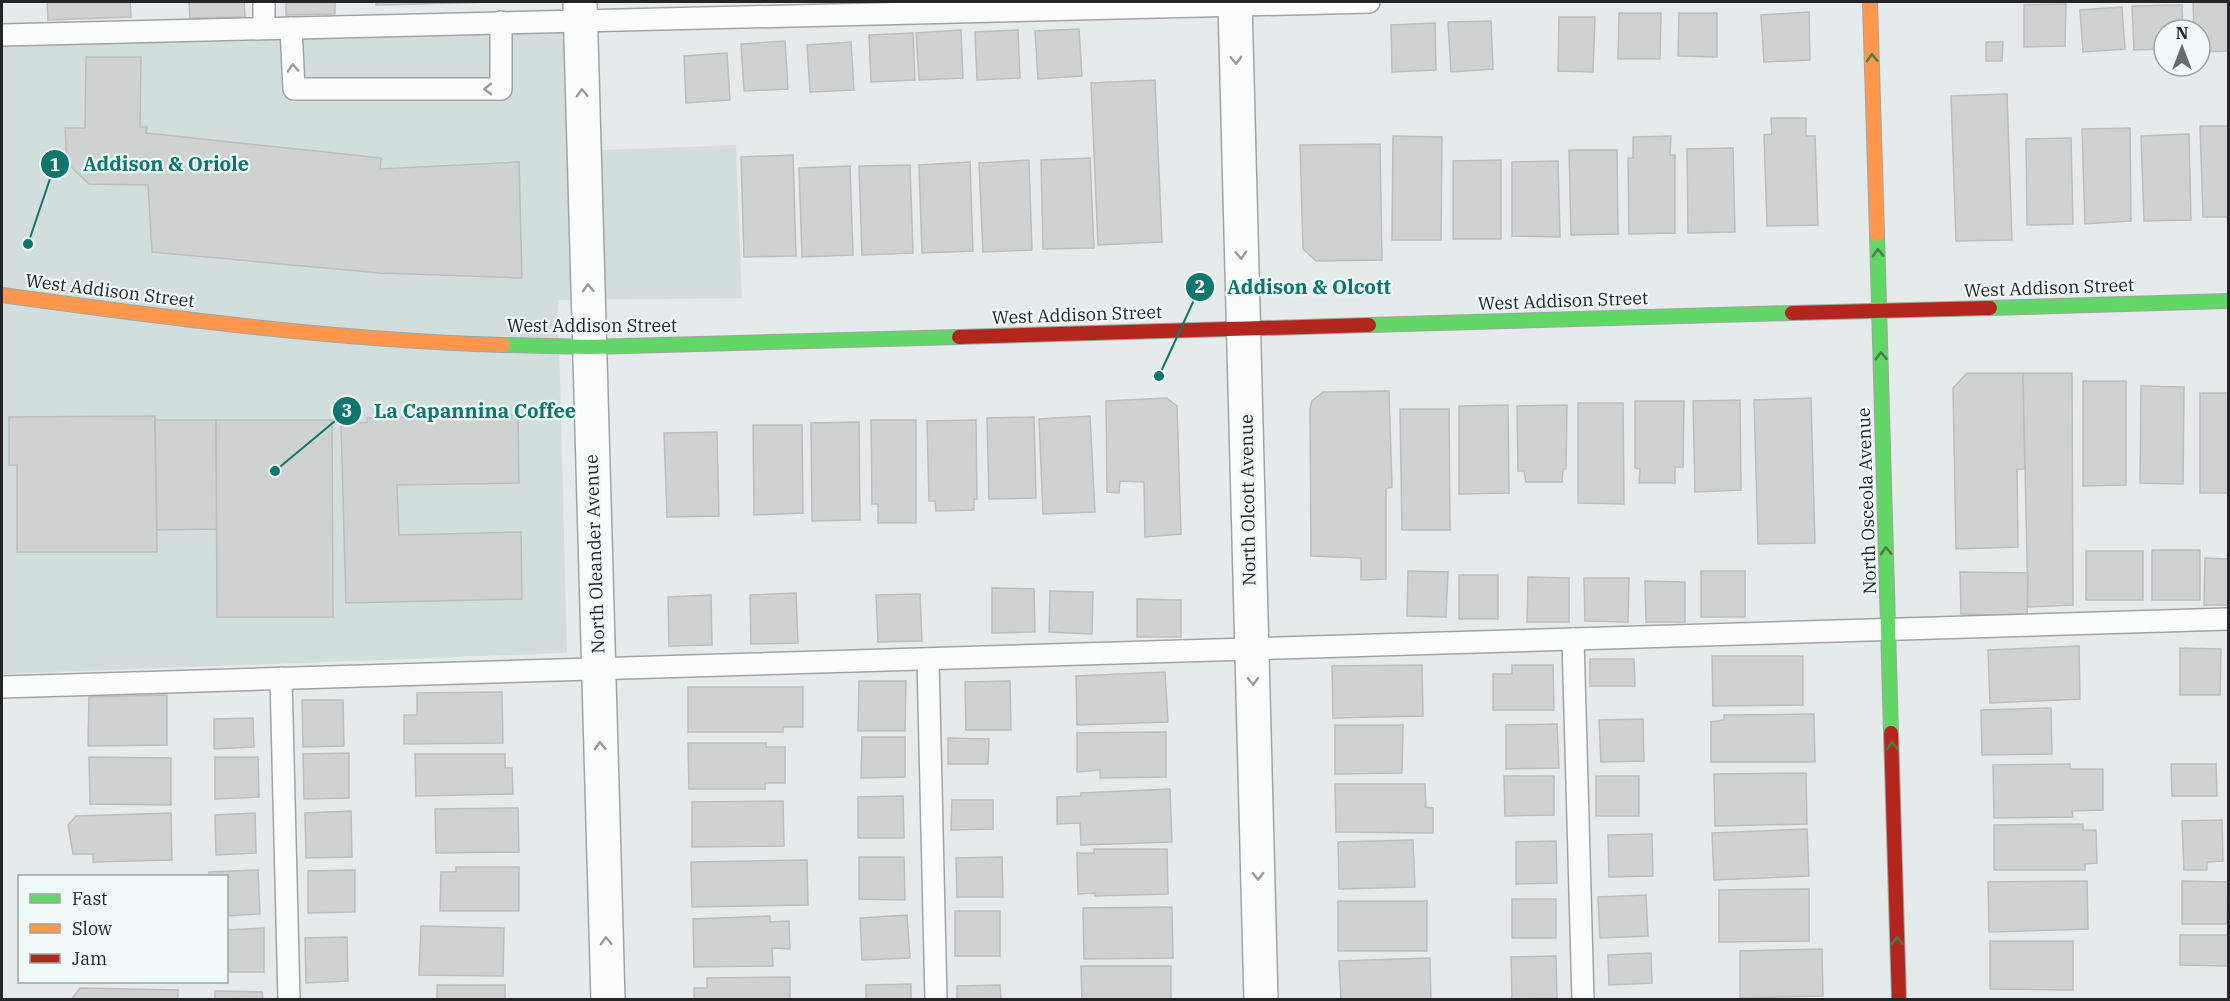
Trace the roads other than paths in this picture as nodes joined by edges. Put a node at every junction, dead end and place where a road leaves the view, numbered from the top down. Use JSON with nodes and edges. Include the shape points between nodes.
{"nodes":[{"id":1,"x":264,"y":2,"type":"edge"},
{"id":2,"x":1369,"y":2,"type":"edge"},
{"id":3,"x":1870,"y":2,"type":"edge"},
{"id":4,"x":1235,"y":3,"type":"edge"},
{"id":5,"x":908,"y":7,"type":"edge"},
{"id":6,"x":580,"y":11,"type":"edge"},
{"id":7,"x":501,"y":22,"type":"junction"},
{"id":8,"x":264,"y":28,"type":"junction"},
{"id":9,"x":291,"y":28,"type":"junction"},
{"id":10,"x":2,"y":35,"type":"edge"},
{"id":11,"x":2,"y":295,"type":"edge"},
{"id":12,"x":2229,"y":301,"type":"edge"},
{"id":13,"x":1879,"y":311,"type":"junction"},
{"id":14,"x":1243,"y":328,"type":"junction"},
{"id":15,"x":589,"y":346,"type":"junction"},
{"id":16,"x":2229,"y":619,"type":"edge"},
{"id":17,"x":1888,"y":629,"type":"junction"},
{"id":18,"x":1573,"y":639,"type":"junction"},
{"id":19,"x":1252,"y":649,"type":"junction"},
{"id":20,"x":928,"y":658,"type":"junction"},
{"id":21,"x":598,"y":668,"type":"junction"},
{"id":22,"x":281,"y":678,"type":"junction"},
{"id":23,"x":2,"y":687,"type":"edge"},
{"id":24,"x":289,"y":999,"type":"edge"},
{"id":25,"x":608,"y":999,"type":"edge"},
{"id":26,"x":936,"y":999,"type":"edge"},
{"id":27,"x":1261,"y":999,"type":"edge"},
{"id":28,"x":1583,"y":999,"type":"edge"},
{"id":29,"x":1899,"y":999,"type":"edge"}],
"edges":[{"from":1,"to":8,"type":"lane"},
{"from":2,"to":4,"type":"lane"},
{"from":13,"to":3,"type":"street","name":"North Osceola Avenue","one_way":true},
{"from":4,"to":5,"type":"lane"},
{"from":4,"to":14,"type":"street","name":"North Olcott Avenue","one_way":true},
{"from":5,"to":6,"type":"lane"},
{"from":6,"to":7,"type":"lane"},
{"from":15,"to":6,"type":"street","name":"North Oleander Avenue","one_way":true},
{"from":7,"to":9,"type":"lane"},
{"from":7,"to":9,"type":"lane","one_way":true,"via":[[501,89],[294,89]]},
{"from":8,"to":9,"type":"lane"},
{"from":8,"to":10,"type":"lane"},
{"from":11,"to":15,"type":"street","name":"West Addison Street","via":[[284,330],[441,342]]},
{"from":12,"to":13,"type":"street","name":"West Addison Street"},
{"from":13,"to":14,"type":"street","name":"West Addison Street"},
{"from":17,"to":13,"type":"street","name":"North Osceola Avenue","one_way":true},
{"from":14,"to":15,"type":"street","name":"West Addison Street"},
{"from":14,"to":19,"type":"street","name":"North Olcott Avenue"},
{"from":15,"to":21,"type":"street","name":"North Oleander Avenue"},
{"from":16,"to":17,"type":"lane"},
{"from":17,"to":18,"type":"lane"},
{"from":29,"to":17,"type":"street","name":"North Osceola Avenue","one_way":true},
{"from":18,"to":19,"type":"lane"},
{"from":18,"to":28,"type":"lane"},
{"from":19,"to":20,"type":"lane"},
{"from":19,"to":27,"type":"street","name":"North Olcott Avenue","one_way":true},
{"from":20,"to":21,"type":"lane"},
{"from":20,"to":26,"type":"lane"},
{"from":21,"to":22,"type":"lane"},
{"from":25,"to":21,"type":"street","name":"North Oleander Avenue","one_way":true},
{"from":22,"to":23,"type":"lane"},
{"from":22,"to":24,"type":"lane"}]}
